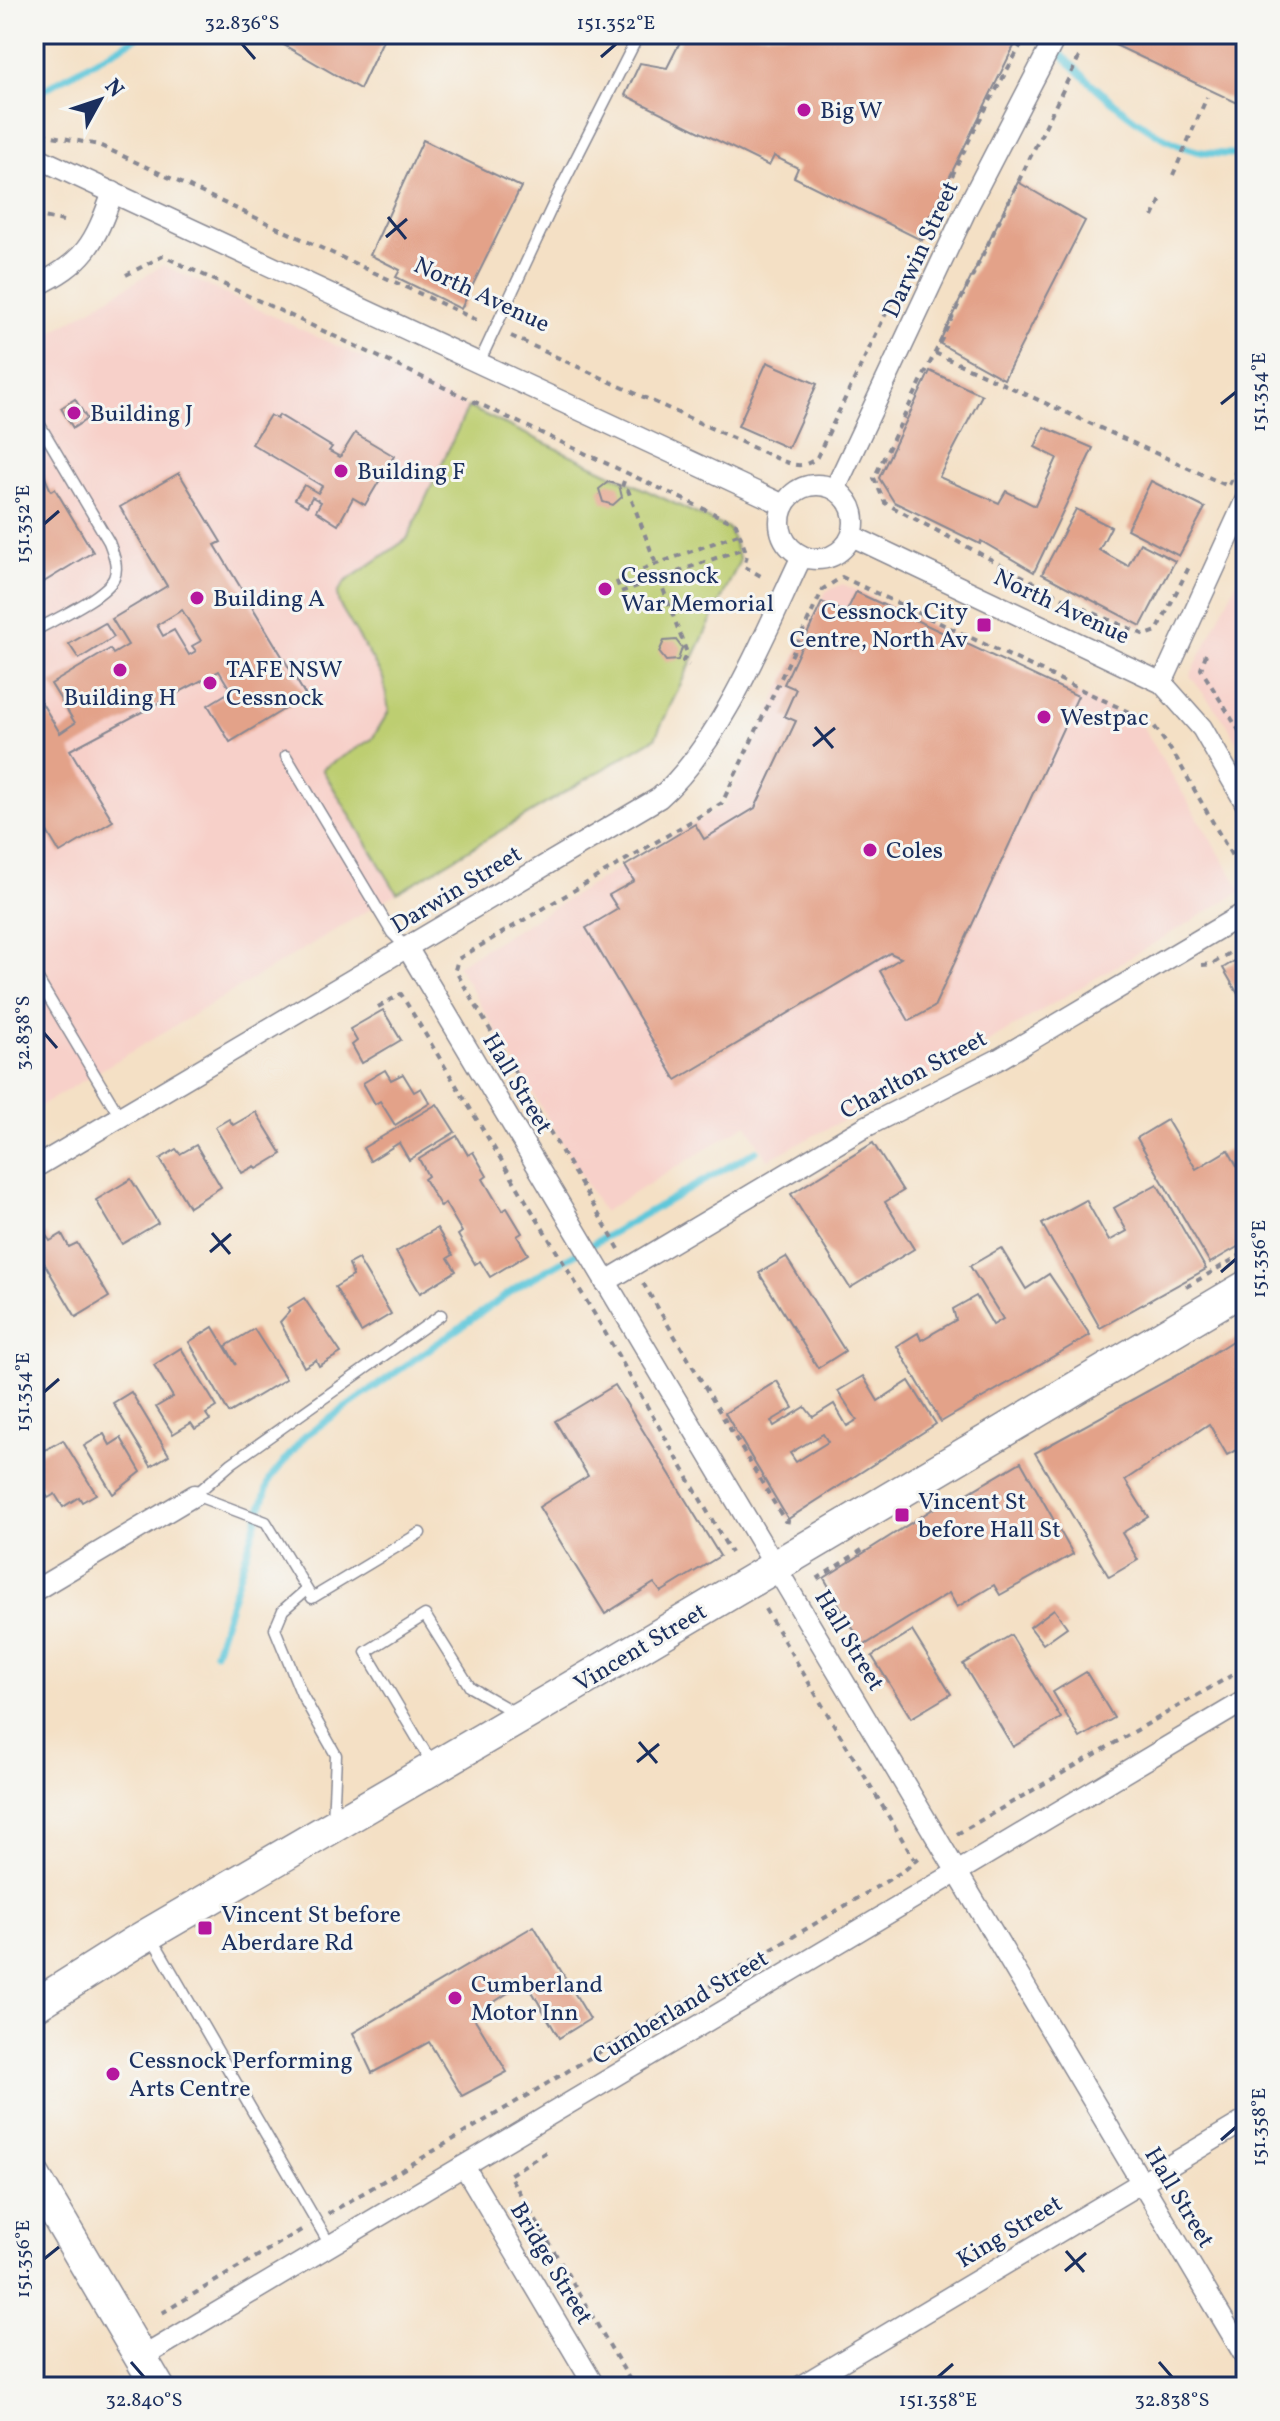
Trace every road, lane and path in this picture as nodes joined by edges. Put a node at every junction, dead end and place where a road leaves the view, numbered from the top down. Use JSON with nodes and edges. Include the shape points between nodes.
{"nodes":[{"id":1,"x":639,"y":34,"type":"edge"},
{"id":2,"x":1027,"y":34,"type":"edge"},
{"id":3,"x":1057,"y":34,"type":"edge"},
{"id":4,"x":1079,"y":57,"type":"dead end"},
{"id":5,"x":1207,"y":97,"type":"dead end"},
{"id":6,"x":34,"y":133,"type":"edge"},
{"id":7,"x":34,"y":156,"type":"edge"},
{"id":8,"x":1173,"y":175,"type":"dead end"},
{"id":9,"x":113,"y":192,"type":"junction"},
{"id":10,"x":1162,"y":197,"type":"dead end"},
{"id":11,"x":34,"y":215,"type":"edge"},
{"id":12,"x":1153,"y":217,"type":"dead end"},
{"id":13,"x":63,"y":221,"type":"dead end"},
{"id":14,"x":126,"y":275,"type":"dead end"},
{"id":15,"x":34,"y":287,"type":"edge"},
{"id":16,"x":495,"y":329,"type":"junction"},
{"id":17,"x":935,"y":353,"type":"junction"},
{"id":18,"x":479,"y":364,"type":"junction"},
{"id":19,"x":34,"y":415,"type":"edge"},
{"id":20,"x":817,"y":457,"type":"joint"},
{"id":21,"x":1237,"y":469,"type":"dead end"},
{"id":22,"x":624,"y":481,"type":"dead end"},
{"id":23,"x":1228,"y":486,"type":"junction"},
{"id":24,"x":835,"y":489,"type":"junction"},
{"id":25,"x":1222,"y":499,"type":"dead end"},
{"id":26,"x":1246,"y":499,"type":"edge"},
{"id":27,"x":784,"y":505,"type":"junction"},
{"id":28,"x":738,"y":534,"type":"junction"},
{"id":29,"x":852,"y":536,"type":"junction"},
{"id":30,"x":744,"y":548,"type":"junction"},
{"id":31,"x":1196,"y":552,"type":"dead end"},
{"id":32,"x":802,"y":556,"type":"junction"},
{"id":33,"x":656,"y":564,"type":"junction"},
{"id":34,"x":763,"y":577,"type":"dead end"},
{"id":35,"x":842,"y":577,"type":"dead end"},
{"id":36,"x":659,"y":578,"type":"junction"},
{"id":37,"x":34,"y":631,"type":"edge"},
{"id":38,"x":1206,"y":654,"type":"dead end"},
{"id":39,"x":689,"y":665,"type":"dead end"},
{"id":40,"x":1162,"y":683,"type":"junction"},
{"id":41,"x":1246,"y":742,"type":"edge"},
{"id":42,"x":286,"y":756,"type":"dead end"},
{"id":43,"x":1246,"y":804,"type":"edge"},
{"id":44,"x":1245,"y":879,"type":"edge"},
{"id":45,"x":1246,"y":912,"type":"edge"},
{"id":46,"x":408,"y":949,"type":"junction"},
{"id":47,"x":455,"y":970,"type":"dead end"},
{"id":48,"x":34,"y":973,"type":"edge"},
{"id":49,"x":378,"y":1007,"type":"dead end"},
{"id":50,"x":120,"y":1117,"type":"junction"},
{"id":51,"x":34,"y":1168,"type":"edge"},
{"id":52,"x":631,"y":1266,"type":"junction"},
{"id":53,"x":605,"y":1282,"type":"junction"},
{"id":54,"x":1246,"y":1287,"type":"edge"},
{"id":55,"x":441,"y":1315,"type":"dead end"},
{"id":56,"x":195,"y":1495,"type":"junction"},
{"id":57,"x":785,"y":1521,"type":"dead end"},
{"id":58,"x":420,"y":1533,"type":"dead end"},
{"id":59,"x":731,"y":1553,"type":"dead end"},
{"id":60,"x":777,"y":1567,"type":"junction"},
{"id":61,"x":306,"y":1590,"type":"junction"},
{"id":62,"x":34,"y":1591,"type":"edge"},
{"id":63,"x":765,"y":1609,"type":"dead end"},
{"id":64,"x":1246,"y":1667,"type":"edge"},
{"id":65,"x":1246,"y":1700,"type":"edge"},
{"id":66,"x":522,"y":1717,"type":"junction"},
{"id":67,"x":435,"y":1768,"type":"junction"},
{"id":68,"x":333,"y":1828,"type":"junction"},
{"id":69,"x":963,"y":1830,"type":"dead end"},
{"id":70,"x":957,"y":1872,"type":"junction"},
{"id":71,"x":150,"y":1934,"type":"junction"},
{"id":72,"x":34,"y":2006,"type":"edge"},
{"id":73,"x":497,"y":2113,"type":"dead end"},
{"id":74,"x":1246,"y":2120,"type":"edge"},
{"id":75,"x":546,"y":2152,"type":"dead end"},
{"id":76,"x":464,"y":2166,"type":"junction"},
{"id":77,"x":34,"y":2176,"type":"edge"},
{"id":78,"x":1141,"y":2183,"type":"junction"},
{"id":79,"x":330,"y":2245,"type":"junction"},
{"id":80,"x":141,"y":2358,"type":"junction"},
{"id":81,"x":1246,"y":2358,"type":"edge"},
{"id":82,"x":158,"y":2387,"type":"edge"},
{"id":83,"x":595,"y":2387,"type":"edge"},
{"id":84,"x":634,"y":2387,"type":"edge"},
{"id":85,"x":799,"y":2387,"type":"edge"}],
"edges":[{"from":1,"to":16,"type":"lane"},
{"from":2,"to":20,"type":"path","name":"Darwin Street","via":[[974,130]]},
{"from":3,"to":24,"type":"street","name":"Darwin Street","via":[[965,212]]},
{"from":4,"to":17,"type":"path"},
{"from":5,"to":8,"type":"path"},
{"from":6,"to":16,"type":"path","name":"North Avenue","via":[[99,145]]},
{"from":7,"to":9,"type":"street"},
{"from":9,"to":15,"type":"street","via":[[92,246],[63,273]]},
{"from":9,"to":18,"type":"street"},
{"from":10,"to":12,"type":"path"},
{"from":11,"to":13,"type":"path"},
{"from":14,"to":28,"type":"path","via":[[163,256],[736,524]]},
{"from":16,"to":18,"type":"lane"},
{"from":16,"to":20,"type":"path","name":"North Avenue","via":[[778,459],[802,466]]},
{"from":17,"to":23,"type":"path"},
{"from":17,"to":31,"type":"path","name":"North Avenue","via":[[874,478],[885,503],[1082,608],[1145,635],[1157,631]]},
{"from":18,"to":27,"type":"street"},
{"from":19,"to":37,"type":"lane","via":[[109,542],[116,576],[107,587]]},
{"from":21,"to":23,"type":"path"},
{"from":22,"to":33,"type":"path","via":[[622,487],[628,490]]},
{"from":23,"to":25,"type":"path"},
{"from":24,"to":27,"type":"street","via":[[806,486]]},
{"from":24,"to":29,"type":"street","via":[[852,509]]},
{"from":26,"to":40,"type":"street"},
{"from":27,"to":32,"type":"street","via":[[782,534]]},
{"from":28,"to":30,"type":"path"},
{"from":28,"to":33,"type":"path"},
{"from":29,"to":32,"type":"street","via":[[835,555]]},
{"from":29,"to":40,"type":"street","name":"North Avenue"},
{"from":30,"to":34,"type":"path","via":[[744,567]]},
{"from":30,"to":36,"type":"path"},
{"from":32,"to":46,"type":"street","name":"Darwin Street","via":[[706,746],[685,776],[659,798]]},
{"from":33,"to":36,"type":"path","via":[[616,579],[621,592]]},
{"from":35,"to":44,"type":"path","via":[[1152,723]]},
{"from":36,"to":39,"type":"path","via":[[687,653],[683,661]]},
{"from":38,"to":41,"type":"path","via":[[1201,669]]},
{"from":40,"to":43,"type":"street","via":[[1202,728]]},
{"from":42,"to":46,"type":"lane","via":[[392,933]]},
{"from":45,"to":52,"type":"street","name":"Charlton Street","via":[[999,1059],[865,1127]]},
{"from":46,"to":50,"type":"street","name":"Darwin Street"},
{"from":46,"to":53,"type":"street","name":"Hall Street"},
{"from":47,"to":52,"type":"path","name":"Hall Street"},
{"from":48,"to":50,"type":"lane"},
{"from":49,"to":59,"type":"path","via":[[401,994]]},
{"from":50,"to":51,"type":"street","name":"Darwin Street"},
{"from":52,"to":53,"type":"street","name":"Charlton Street"},
{"from":52,"to":57,"type":"path","name":"Hall Street"},
{"from":53,"to":60,"type":"street","name":"Hall Street"},
{"from":54,"to":60,"type":"main road","name":"Vincent Street"},
{"from":55,"to":56,"type":"lane"},
{"from":56,"to":61,"type":"lane","via":[[256,1517],[272,1529]]},
{"from":56,"to":62,"type":"street"},
{"from":58,"to":61,"type":"lane","via":[[312,1598]]},
{"from":60,"to":66,"type":"main road","name":"Vincent Street"},
{"from":60,"to":70,"type":"street","name":"Hall Street"},
{"from":61,"to":68,"type":"lane","via":[[283,1610],[275,1629],[302,1695],[336,1755]]},
{"from":63,"to":73,"type":"path","name":"Cumberland Street","via":[[914,1859],[905,1870]]},
{"from":64,"to":69,"type":"path"},
{"from":65,"to":70,"type":"street","name":"Cumberland Street"},
{"from":66,"to":67,"type":"main road","name":"Vincent Street"},
{"from":66,"to":67,"type":"lane","via":[[470,1687],[425,1615],[366,1652]]},
{"from":67,"to":68,"type":"main road","name":"Vincent Street"},
{"from":68,"to":71,"type":"main road","name":"Vincent Street"},
{"from":70,"to":76,"type":"street","name":"Cumberland Street"},
{"from":70,"to":78,"type":"street","name":"Hall Street"},
{"from":71,"to":72,"type":"main road","name":"Vincent Street"},
{"from":71,"to":79,"type":"lane"},
{"from":74,"to":78,"type":"street","name":"King Street"},
{"from":75,"to":84,"type":"path","via":[[509,2175]]},
{"from":76,"to":79,"type":"street","name":"Cumberland Street"},
{"from":76,"to":83,"type":"street","name":"Bridge Street"},
{"from":77,"to":80,"type":"main road"},
{"from":78,"to":81,"type":"street","name":"Hall Street"},
{"from":78,"to":85,"type":"street","name":"King Street"},
{"from":79,"to":80,"type":"street","name":"Cumberland Street"},
{"from":80,"to":82,"type":"main road"}]}
